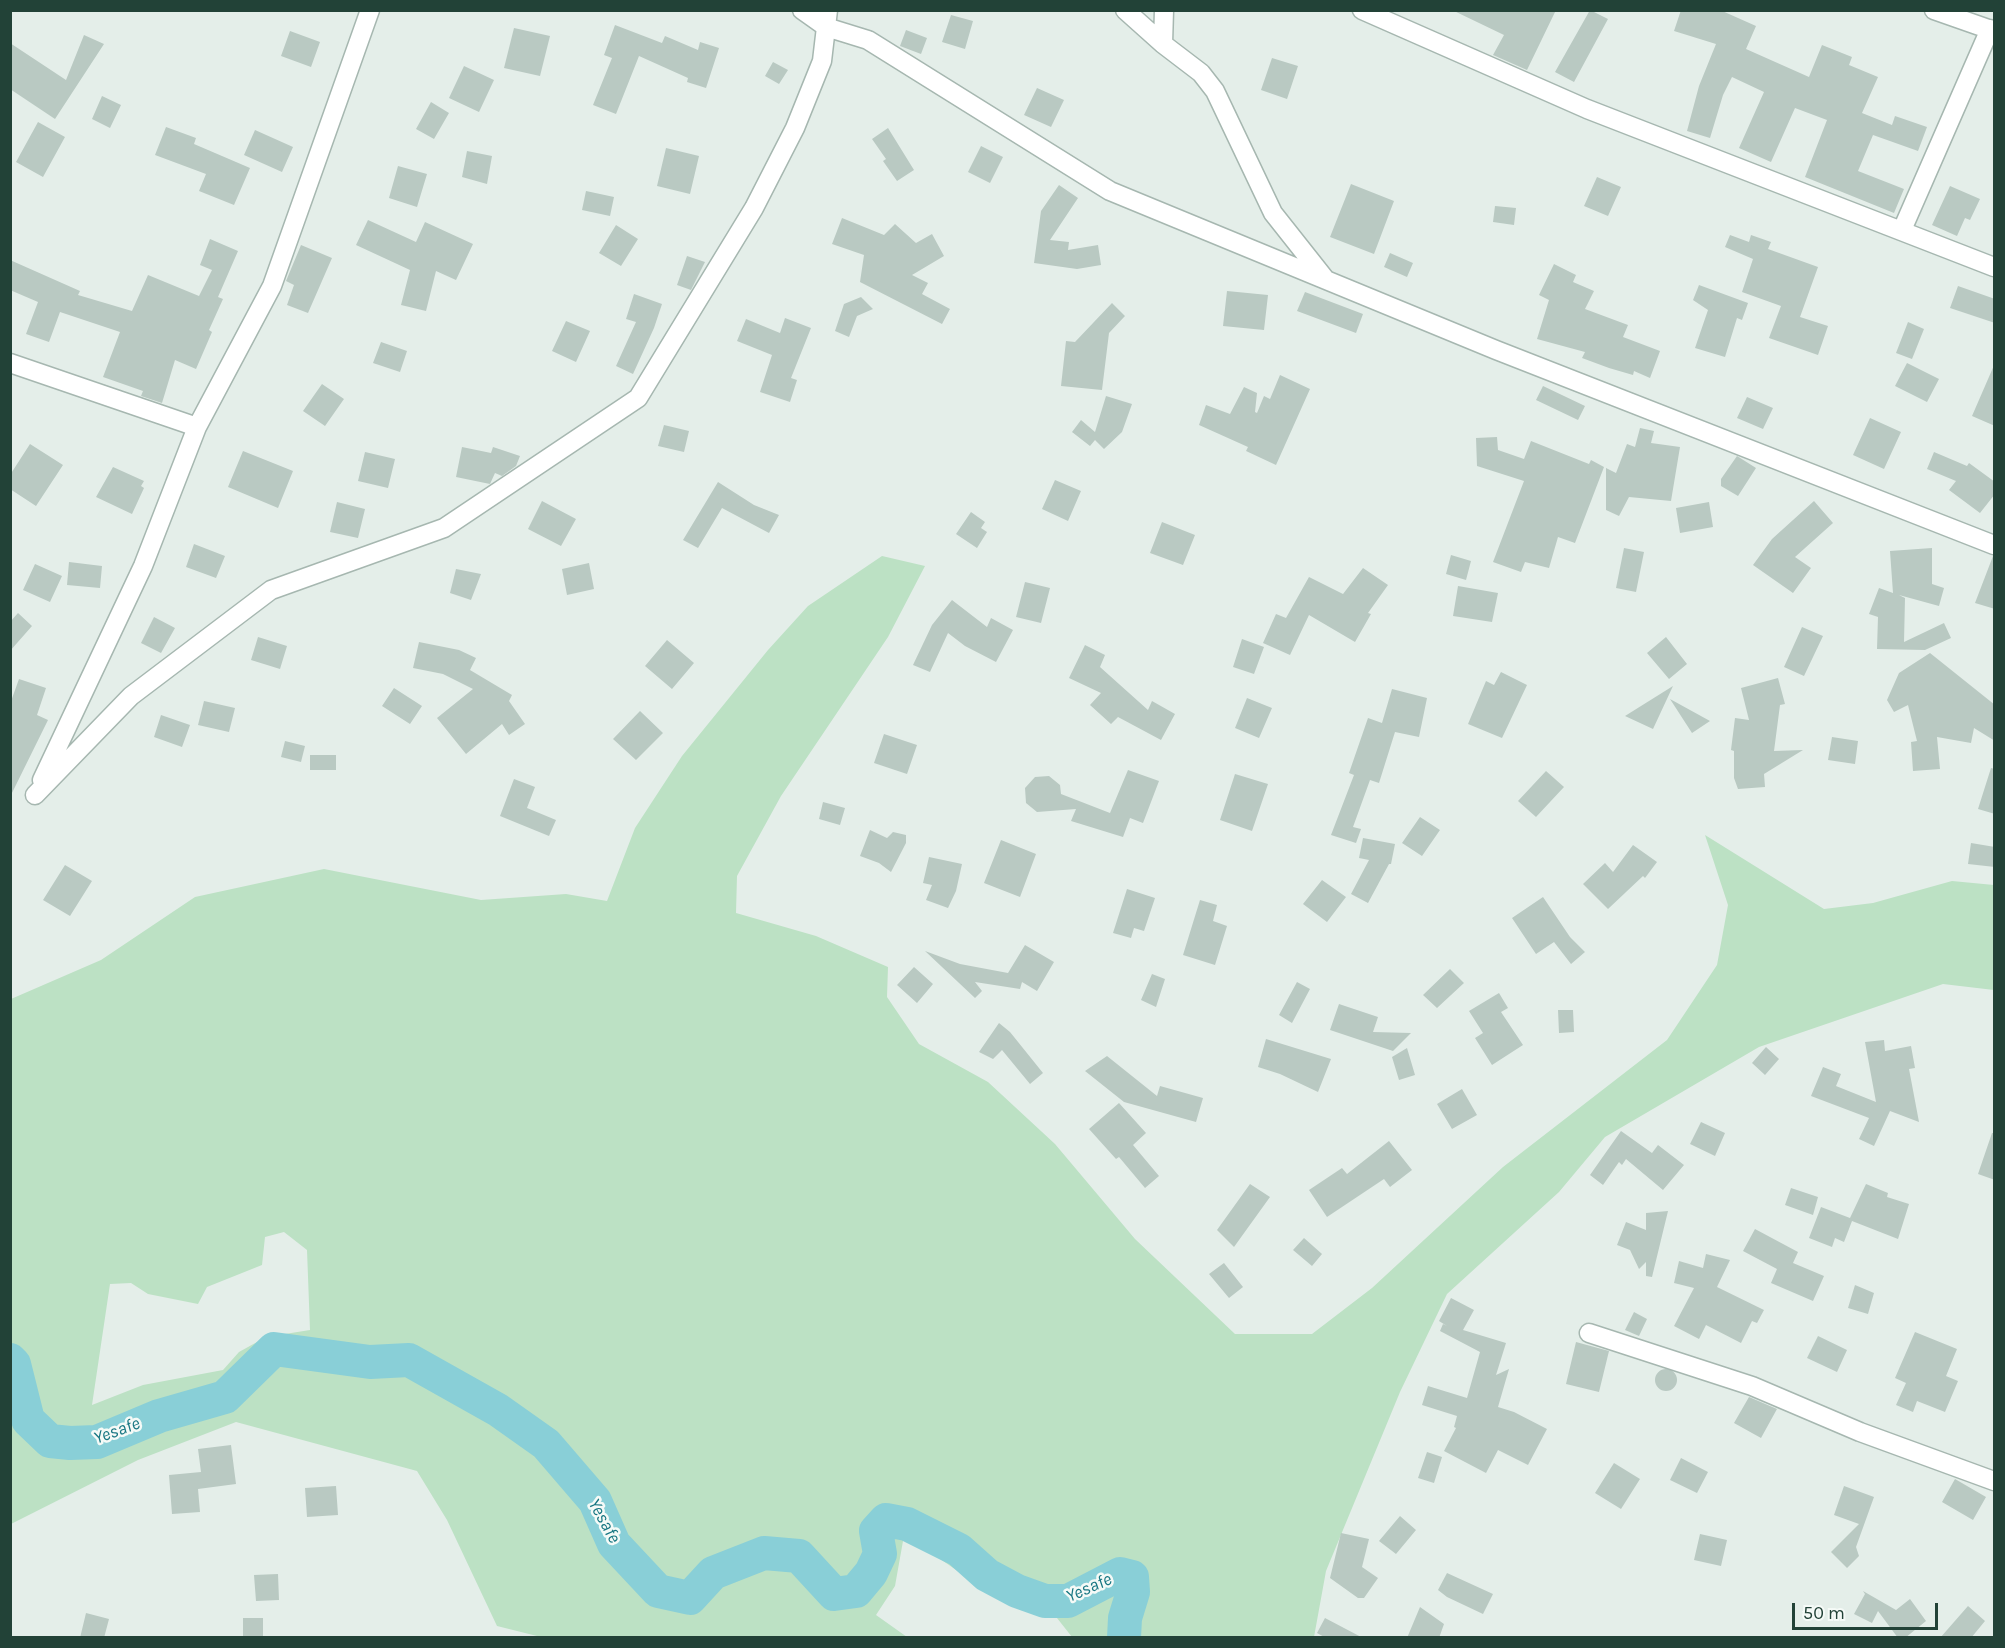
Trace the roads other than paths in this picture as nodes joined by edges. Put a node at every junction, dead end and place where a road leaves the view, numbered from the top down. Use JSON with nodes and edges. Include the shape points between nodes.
{"nodes":[{"id":1,"x":370,"y":10,"type":"edge"},
{"id":2,"x":802,"y":10,"type":"edge"},
{"id":3,"x":1125,"y":10,"type":"edge"},
{"id":4,"x":1164,"y":10,"type":"edge"},
{"id":5,"x":1362,"y":10,"type":"edge"},
{"id":6,"x":1934,"y":10,"type":"edge"},
{"id":7,"x":827,"y":19,"type":"edge"},
{"id":8,"x":1992,"y":30,"type":"edge"},
{"id":9,"x":1163,"y":44,"type":"junction"},
{"id":10,"x":1902,"y":230,"type":"junction"},
{"id":11,"x":1995,"y":267,"type":"edge"},
{"id":12,"x":1327,"y":282,"type":"junction"},
{"id":13,"x":10,"y":363,"type":"edge"},
{"id":14,"x":196,"y":428,"type":"junction"},
{"id":15,"x":1995,"y":545,"type":"edge"},
{"id":16,"x":1589,"y":1333,"type":"dead end"},
{"id":17,"x":1995,"y":1481,"type":"edge"}],
"edges":[{"from":1,"to":14,"type":"street","via":[[272,286]]},
{"from":2,"to":7,"type":"street"},
{"from":3,"to":9,"type":"street"},
{"from":4,"to":9,"type":"street"},
{"from":5,"to":10,"type":"street","via":[[1587,109]]},
{"from":6,"to":8,"type":"street"},
{"from":7,"to":12,"type":"street","via":[[868,40],[1110,191]]},
{"from":7,"to":14,"type":"street","via":[[822,61],[790,138],[754,208],[638,398],[444,528],[271,590],[130,696],[35,795],[143,566]]},
{"from":8,"to":10,"type":"street"},
{"from":9,"to":12,"type":"street","via":[[1201,73],[1215,91],[1273,213]]},
{"from":10,"to":11,"type":"street"},
{"from":12,"to":15,"type":"street"},
{"from":13,"to":14,"type":"street"},
{"from":16,"to":17,"type":"street","via":[[1752,1386],[1860,1432]]}]}
